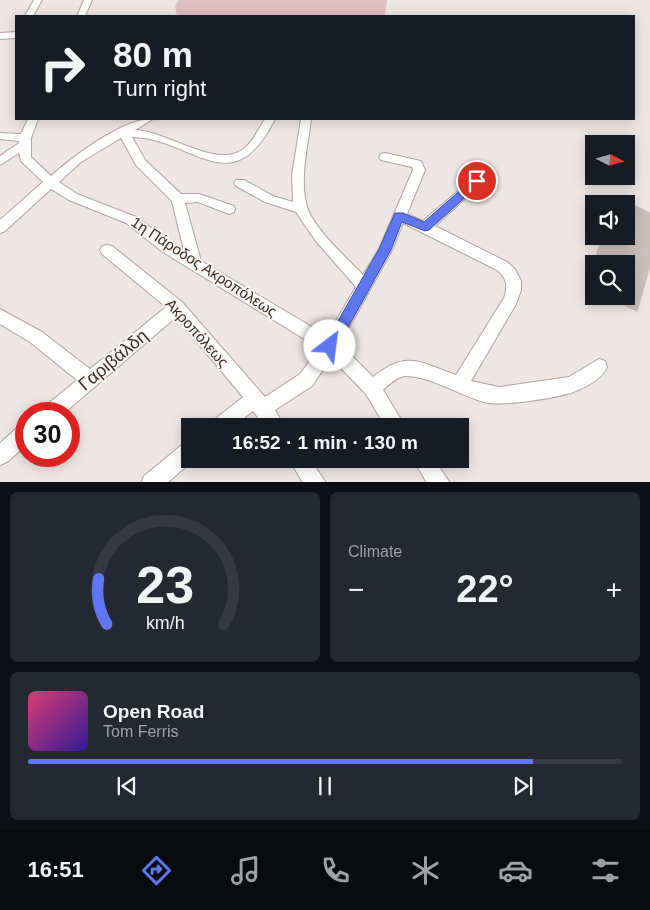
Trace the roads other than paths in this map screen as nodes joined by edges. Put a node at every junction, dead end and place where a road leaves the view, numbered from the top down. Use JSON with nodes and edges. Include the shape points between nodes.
{"nodes":[{"id":1,"x":38,"y":0,"type":"edge"},
{"id":2,"x":88,"y":0,"type":"edge"},
{"id":3,"x":30,"y":15,"type":"edge"},
{"id":4,"x":81,"y":15,"type":"edge"},
{"id":5,"x":15,"y":35,"type":"edge"},
{"id":6,"x":0,"y":36,"type":"edge"},
{"id":7,"x":33,"y":120,"type":"edge"},
{"id":8,"x":146,"y":120,"type":"edge"},
{"id":9,"x":269,"y":120,"type":"edge"},
{"id":10,"x":306,"y":120,"type":"edge"},
{"id":11,"x":124,"y":133,"type":"junction"},
{"id":12,"x":0,"y":136,"type":"edge"},
{"id":13,"x":24,"y":141,"type":"junction"},
{"id":14,"x":385,"y":157,"type":"dead end"},
{"id":15,"x":0,"y":161,"type":"edge"},
{"id":16,"x":477,"y":181,"type":"dead end"},
{"id":17,"x":240,"y":182,"type":"dead end"},
{"id":18,"x":51,"y":183,"type":"junction"},
{"id":19,"x":178,"y":199,"type":"junction"},
{"id":20,"x":302,"y":209,"type":"junction"},
{"id":21,"x":228,"y":210,"type":"dead end"},
{"id":22,"x":399,"y":216,"type":"junction"},
{"id":23,"x":425,"y":227,"type":"junction"},
{"id":24,"x":0,"y":228,"type":"edge"},
{"id":25,"x":107,"y":250,"type":"dead end"},
{"id":26,"x":194,"y":264,"type":"junction"},
{"id":27,"x":365,"y":286,"type":"junction"},
{"id":28,"x":176,"y":307,"type":"junction"},
{"id":29,"x":0,"y":316,"type":"edge"},
{"id":30,"x":330,"y":346,"type":"junction"},
{"id":31,"x":599,"y":367,"type":"dead end"},
{"id":32,"x":90,"y":380,"type":"junction"},
{"id":33,"x":460,"y":384,"type":"junction"},
{"id":34,"x":372,"y":388,"type":"junction"},
{"id":35,"x":63,"y":402,"type":"edge"},
{"id":36,"x":258,"y":403,"type":"junction"},
{"id":37,"x":233,"y":418,"type":"edge"},
{"id":38,"x":269,"y":418,"type":"edge"},
{"id":39,"x":390,"y":418,"type":"edge"},
{"id":40,"x":15,"y":442,"type":"edge"},
{"id":41,"x":0,"y":454,"type":"edge"},
{"id":42,"x":181,"y":459,"type":"edge"},
{"id":43,"x":305,"y":468,"type":"edge"},
{"id":44,"x":429,"y":468,"type":"edge"},
{"id":45,"x":153,"y":482,"type":"edge"},
{"id":46,"x":316,"y":482,"type":"edge"},
{"id":47,"x":440,"y":482,"type":"edge"}],
"edges":[{"from":1,"to":3,"type":"street"},
{"from":2,"to":4,"type":"street"},
{"from":5,"to":6,"type":"street"},
{"from":7,"to":13,"type":"street"},
{"from":8,"to":11,"type":"street"},
{"from":9,"to":11,"type":"street","via":[[251,148],[228,158],[197,153],[152,136]]},
{"from":10,"to":20,"type":"street","via":[[299,177]]},
{"from":11,"to":18,"type":"street","via":[[88,152]]},
{"from":11,"to":19,"type":"street","via":[[140,162]]},
{"from":12,"to":13,"type":"street"},
{"from":13,"to":15,"type":"street"},
{"from":13,"to":18,"type":"street","via":[[25,158]]},
{"from":14,"to":22,"type":"street","via":[[419,167]]},
{"from":16,"to":23,"type":"street"},
{"from":17,"to":20,"type":"street","via":[[268,199]]},
{"from":18,"to":24,"type":"street"},
{"from":18,"to":26,"type":"street","name":"1η Πάροδος Ακροπόλεως","via":[[73,196],[131,220]]},
{"from":19,"to":21,"type":"street","via":[[199,198]]},
{"from":19,"to":26,"type":"street"},
{"from":20,"to":27,"type":"street","via":[[310,225]]},
{"from":22,"to":23,"type":"street"},
{"from":22,"to":27,"type":"street"},
{"from":23,"to":33,"type":"street","via":[[502,266],[514,279],[511,300]]},
{"from":25,"to":28,"type":"street","name":"Ακροπόλεως"},
{"from":26,"to":30,"type":"street","name":"1η Πάροδος Ακροπόλεως"},
{"from":27,"to":30,"type":"street"},
{"from":28,"to":32,"type":"street","name":"Γαριβάλδη"},
{"from":28,"to":36,"type":"street","name":"Ακροπόλεως"},
{"from":29,"to":32,"type":"street","via":[[36,336]]},
{"from":30,"to":34,"type":"street","name":"1η Πάροδος Ακροπόλεως"},
{"from":30,"to":36,"type":"street","via":[[306,380],[285,395]]},
{"from":31,"to":33,"type":"street","via":[[579,382],[569,385],[499,396]]},
{"from":32,"to":35,"type":"street","name":"Γαριβάλδη"},
{"from":33,"to":34,"type":"street","via":[[407,368],[391,373]]},
{"from":34,"to":39,"type":"street","name":"1η Πάροδος Ακροπόλεως"},
{"from":36,"to":37,"type":"street"},
{"from":36,"to":38,"type":"street","name":"Ακροπόλεως"},
{"from":40,"to":41,"type":"street"},
{"from":42,"to":45,"type":"street"},
{"from":43,"to":46,"type":"street"},
{"from":44,"to":47,"type":"street"}]}
